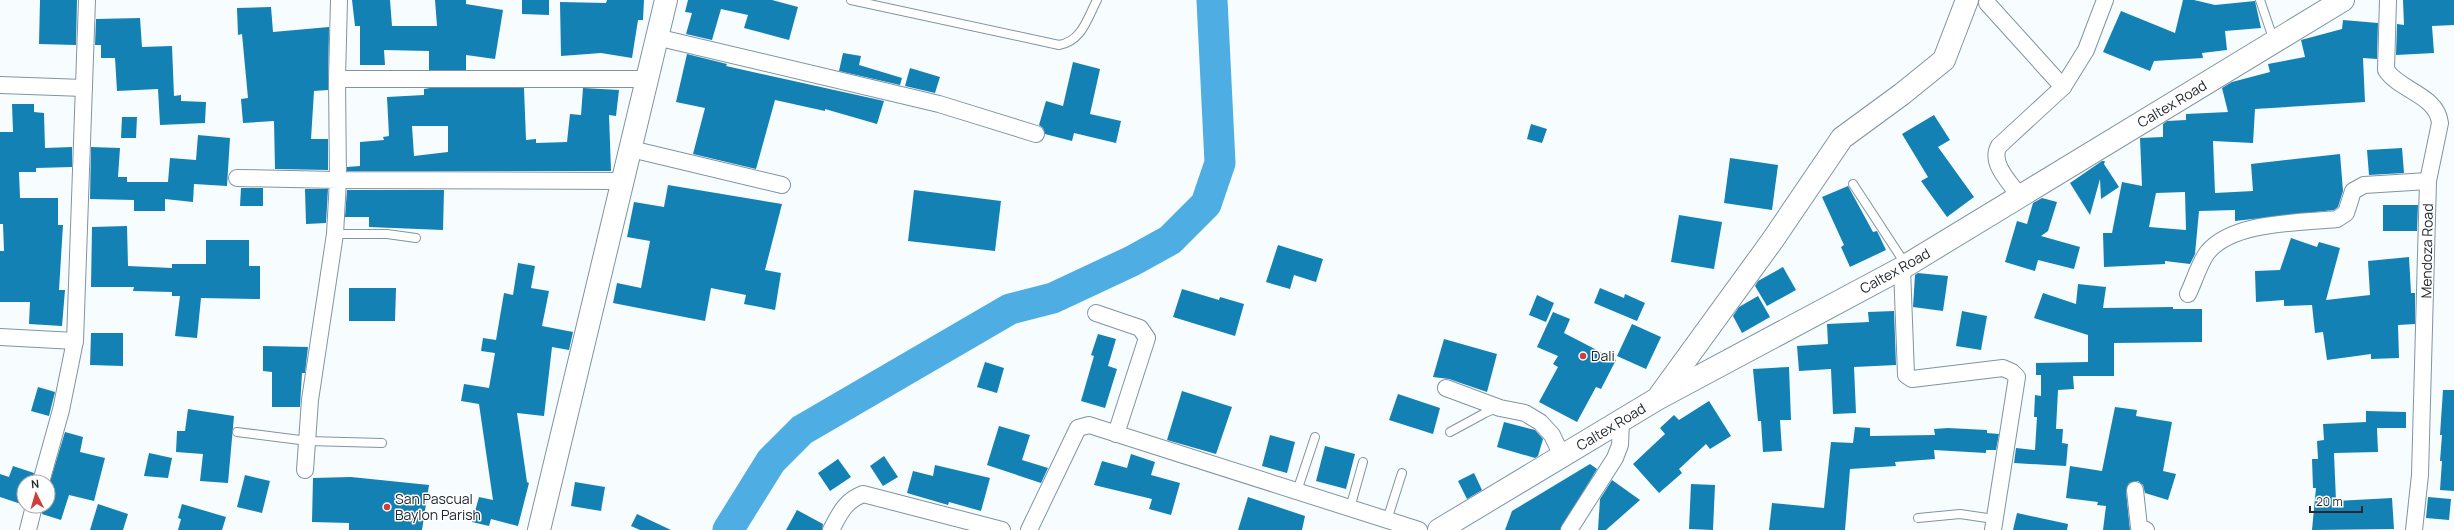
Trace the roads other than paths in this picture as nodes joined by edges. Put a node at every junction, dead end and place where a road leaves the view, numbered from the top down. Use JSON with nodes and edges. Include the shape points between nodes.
{"nodes":[{"id":1,"x":87,"y":0,"type":"edge"},
{"id":2,"x":339,"y":0,"type":"edge"},
{"id":3,"x":666,"y":0,"type":"edge"},
{"id":4,"x":851,"y":0,"type":"edge"},
{"id":5,"x":1097,"y":0,"type":"edge"},
{"id":6,"x":2105,"y":0,"type":"edge"},
{"id":7,"x":2260,"y":0,"type":"edge"},
{"id":8,"x":2388,"y":0,"type":"edge"},
{"id":9,"x":1977,"y":1,"type":"edge"},
{"id":10,"x":2341,"y":1,"type":"edge"},
{"id":11,"x":656,"y":37,"type":"junction"},
{"id":12,"x":2275,"y":42,"type":"junction"},
{"id":13,"x":337,"y":79,"type":"junction"},
{"id":14,"x":647,"y":79,"type":"junction"},
{"id":15,"x":0,"y":85,"type":"edge"},
{"id":16,"x":2063,"y":87,"type":"junction"},
{"id":17,"x":84,"y":88,"type":"junction"},
{"id":18,"x":1036,"y":134,"type":"dead end"},
{"id":19,"x":630,"y":149,"type":"junction"},
{"id":20,"x":237,"y":178,"type":"dead end"},
{"id":21,"x":338,"y":180,"type":"junction"},
{"id":22,"x":621,"y":181,"type":"junction"},
{"id":23,"x":2428,"y":181,"type":"junction"},
{"id":24,"x":1853,"y":184,"type":"dead end"},
{"id":25,"x":782,"y":185,"type":"dead end"},
{"id":26,"x":2020,"y":197,"type":"junction"},
{"id":27,"x":335,"y":234,"type":"junction"},
{"id":28,"x":416,"y":238,"type":"dead end"},
{"id":29,"x":1904,"y":267,"type":"junction"},
{"id":30,"x":2188,"y":294,"type":"dead end"},
{"id":31,"x":1096,"y":313,"type":"dead end"},
{"id":32,"x":0,"y":337,"type":"edge"},
{"id":33,"x":75,"y":341,"type":"junction"},
{"id":34,"x":1446,"y":388,"type":"dead end"},
{"id":35,"x":1657,"y":399,"type":"junction"},
{"id":36,"x":1500,"y":408,"type":"junction"},
{"id":37,"x":1621,"y":421,"type":"junction"},
{"id":38,"x":237,"y":432,"type":"dead end"},
{"id":39,"x":1450,"y":432,"type":"dead end"},
{"id":40,"x":1116,"y":434,"type":"junction"},
{"id":41,"x":1315,"y":437,"type":"dead end"},
{"id":42,"x":308,"y":441,"type":"junction"},
{"id":43,"x":382,"y":443,"type":"dead end"},
{"id":44,"x":1562,"y":456,"type":"junction"},
{"id":45,"x":1363,"y":462,"type":"dead end"},
{"id":46,"x":305,"y":470,"type":"dead end"},
{"id":47,"x":1402,"y":473,"type":"dead end"},
{"id":48,"x":43,"y":474,"type":"edge"},
{"id":49,"x":2135,"y":490,"type":"dead end"},
{"id":50,"x":1297,"y":491,"type":"junction"},
{"id":51,"x":1350,"y":508,"type":"junction"},
{"id":52,"x":32,"y":514,"type":"edge"},
{"id":53,"x":1918,"y":518,"type":"dead end"},
{"id":54,"x":1387,"y":520,"type":"junction"},
{"id":55,"x":1994,"y":524,"type":"edge"},
{"id":56,"x":28,"y":530,"type":"edge"},
{"id":57,"x":539,"y":530,"type":"edge"},
{"id":58,"x":831,"y":530,"type":"edge"},
{"id":59,"x":1002,"y":530,"type":"edge"},
{"id":60,"x":1029,"y":530,"type":"edge"},
{"id":61,"x":1419,"y":530,"type":"edge"},
{"id":62,"x":1439,"y":530,"type":"edge"},
{"id":63,"x":1569,"y":530,"type":"edge"},
{"id":64,"x":2146,"y":530,"type":"edge"},
{"id":65,"x":2414,"y":530,"type":"edge"}],
"edges":[{"from":1,"to":17,"type":"street"},
{"from":2,"to":13,"type":"street"},
{"from":3,"to":11,"type":"street"},
{"from":4,"to":5,"type":"lane","via":[[1060,45],[1071,43],[1078,37]]},
{"from":6,"to":16,"type":"street","via":[[2086,50]]},
{"from":7,"to":12,"type":"lane"},
{"from":8,"to":23,"type":"street","name":"Mendoza Road","via":[[2386,70],[2391,78],[2433,105],[2439,114],[2440,123]]},
{"from":9,"to":16,"type":"street"},
{"from":9,"to":35,"type":"street","via":[[1944,60],[1842,138],[1772,241]]},
{"from":10,"to":12,"type":"street","name":"Caltex Road"},
{"from":11,"to":14,"type":"street"},
{"from":11,"to":18,"type":"street","via":[[939,104]]},
{"from":12,"to":26,"type":"street","name":"Caltex Road"},
{"from":13,"to":14,"type":"street"},
{"from":13,"to":21,"type":"street"},
{"from":14,"to":19,"type":"street"},
{"from":15,"to":17,"type":"street"},
{"from":16,"to":26,"type":"street","via":[[1999,146],[1995,153],[1996,161]]},
{"from":17,"to":33,"type":"street"},
{"from":19,"to":22,"type":"street"},
{"from":19,"to":25,"type":"street"},
{"from":20,"to":21,"type":"street"},
{"from":21,"to":22,"type":"street"},
{"from":21,"to":27,"type":"street"},
{"from":22,"to":57,"type":"street"},
{"from":23,"to":30,"type":"street","via":[[2364,185],[2352,191],[2346,213],[2337,219],[2258,227],[2230,236],[2207,253]]},
{"from":23,"to":65,"type":"street","name":"Mendoza Road","via":[[2420,475]]},
{"from":24,"to":29,"type":"lane"},
{"from":26,"to":29,"type":"street","name":"Caltex Road"},
{"from":27,"to":28,"type":"lane","via":[[387,234]]},
{"from":27,"to":42,"type":"street","via":[[310,400]]},
{"from":29,"to":35,"type":"street","name":"Caltex Road"},
{"from":29,"to":55,"type":"street","via":[[1906,375],[1912,378],[2003,368],[2017,377]]},
{"from":31,"to":40,"type":"street","via":[[1140,328],[1147,338]]},
{"from":32,"to":33,"type":"street"},
{"from":33,"to":48,"type":"street","via":[[61,410]]},
{"from":34,"to":36,"type":"street"},
{"from":35,"to":37,"type":"street","name":"Caltex Road"},
{"from":36,"to":39,"type":"lane"},
{"from":36,"to":44,"type":"street","via":[[1525,413],[1540,422],[1552,435]]},
{"from":37,"to":44,"type":"street","name":"Caltex Road"},
{"from":37,"to":63,"type":"street","via":[[1620,445],[1615,458]]},
{"from":38,"to":42,"type":"lane"},
{"from":40,"to":50,"type":"street"},
{"from":40,"to":60,"type":"street","via":[[1089,425],[1078,428]]},
{"from":41,"to":50,"type":"lane"},
{"from":42,"to":43,"type":"lane"},
{"from":42,"to":46,"type":"street"},
{"from":44,"to":62,"type":"street","name":"Caltex Road"},
{"from":45,"to":51,"type":"lane"},
{"from":47,"to":54,"type":"lane"},
{"from":49,"to":64,"type":"street","via":[[2139,527]]},
{"from":50,"to":51,"type":"street"},
{"from":51,"to":54,"type":"street"},
{"from":52,"to":56,"type":"street"},
{"from":53,"to":55,"type":"lane","via":[[1960,514]]},
{"from":54,"to":61,"type":"street"},
{"from":58,"to":59,"type":"street","via":[[845,504],[852,498],[864,494]]}]}
